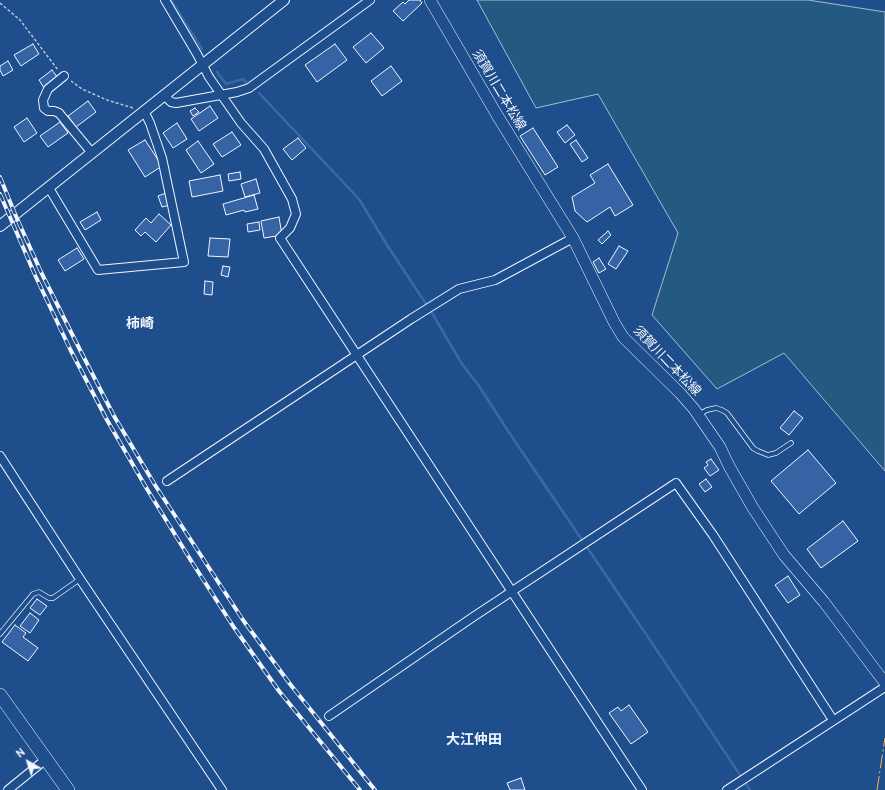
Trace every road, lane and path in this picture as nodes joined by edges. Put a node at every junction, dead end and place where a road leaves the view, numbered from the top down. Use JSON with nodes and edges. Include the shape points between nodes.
{"nodes":[{"id":1,"x":165,"y":0,"type":"edge"},
{"id":2,"x":284,"y":0,"type":"edge"},
{"id":3,"x":370,"y":0,"type":"edge"},
{"id":4,"x":430,"y":0,"type":"edge"},
{"id":5,"x":0,"y":3,"type":"edge"},
{"id":6,"x":203,"y":65,"type":"junction"},
{"id":7,"x":64,"y":76,"type":"junction"},
{"id":8,"x":164,"y":95,"type":"junction"},
{"id":9,"x":221,"y":95,"type":"junction"},
{"id":10,"x":142,"y":113,"type":"junction"},
{"id":11,"x":92,"y":153,"type":"junction"},
{"id":12,"x":49,"y":188,"type":"junction"},
{"id":13,"x":0,"y":226,"type":"edge"},
{"id":14,"x":573,"y":238,"type":"junction"},
{"id":15,"x":356,"y":356,"type":"junction"},
{"id":16,"x":698,"y":415,"type":"junction"},
{"id":17,"x":791,"y":442,"type":"dead end"},
{"id":18,"x":0,"y":456,"type":"edge"},
{"id":19,"x":168,"y":481,"type":"dead end"},
{"id":20,"x":80,"y":579,"type":"junction"},
{"id":21,"x":512,"y":592,"type":"junction"},
{"id":22,"x":0,"y":634,"type":"edge"},
{"id":23,"x":885,"y":683,"type":"edge"},
{"id":24,"x":885,"y":687,"type":"edge"},
{"id":25,"x":0,"y":695,"type":"edge"},
{"id":26,"x":0,"y":708,"type":"edge"},
{"id":27,"x":329,"y":716,"type":"dead end"},
{"id":28,"x":833,"y":720,"type":"junction"},
{"id":29,"x":40,"y":764,"type":"junction"},
{"id":30,"x":8,"y":790,"type":"edge"},
{"id":31,"x":58,"y":790,"type":"edge"},
{"id":32,"x":68,"y":790,"type":"edge"},
{"id":33,"x":222,"y":790,"type":"edge"},
{"id":34,"x":642,"y":790,"type":"edge"},
{"id":35,"x":727,"y":790,"type":"edge"}],
"edges":[{"from":1,"to":6,"type":"street"},
{"from":2,"to":6,"type":"street"},
{"from":3,"to":9,"type":"street","via":[[249,88]]},
{"from":4,"to":14,"type":"main road","name":"須賀川二本松線"},
{"from":5,"to":7,"type":"path","via":[[20,20]]},
{"from":6,"to":8,"type":"street"},
{"from":6,"to":9,"type":"street"},
{"from":7,"to":10,"type":"path","via":[[107,100]]},
{"from":7,"to":11,"type":"street","via":[[48,89],[43,100],[44,108],[59,113]]},
{"from":8,"to":9,"type":"street","via":[[176,104]]},
{"from":8,"to":10,"type":"street"},
{"from":9,"to":15,"type":"street","via":[[264,149],[292,200],[296,214],[290,228],[280,238]]},
{"from":10,"to":11,"type":"street"},
{"from":10,"to":12,"type":"street","via":[[150,123],[162,158],[184,262],[98,270]]},
{"from":11,"to":12,"type":"street"},
{"from":12,"to":13,"type":"street"},
{"from":14,"to":15,"type":"street","via":[[495,280],[459,289]]},
{"from":14,"to":16,"type":"main road","name":"須賀川二本松線","via":[[623,337],[680,393]]},
{"from":15,"to":19,"type":"street"},
{"from":15,"to":21,"type":"street"},
{"from":16,"to":17,"type":"lane","via":[[716,408],[722,410],[754,448],[768,455],[776,453]]},
{"from":16,"to":23,"type":"main road","name":"須賀川二本松線","via":[[720,447],[753,508],[784,554]]},
{"from":18,"to":20,"type":"street"},
{"from":20,"to":22,"type":"lane","via":[[53,598],[39,592],[33,594]]},
{"from":20,"to":33,"type":"street"},
{"from":21,"to":27,"type":"street"},
{"from":21,"to":28,"type":"street","via":[[676,483],[713,535]]},
{"from":21,"to":34,"type":"street"},
{"from":24,"to":28,"type":"street"},
{"from":25,"to":32,"type":"highway"},
{"from":26,"to":29,"type":"highway"},
{"from":28,"to":35,"type":"street"},
{"from":29,"to":30,"type":"street"},
{"from":29,"to":31,"type":"highway"}]}
